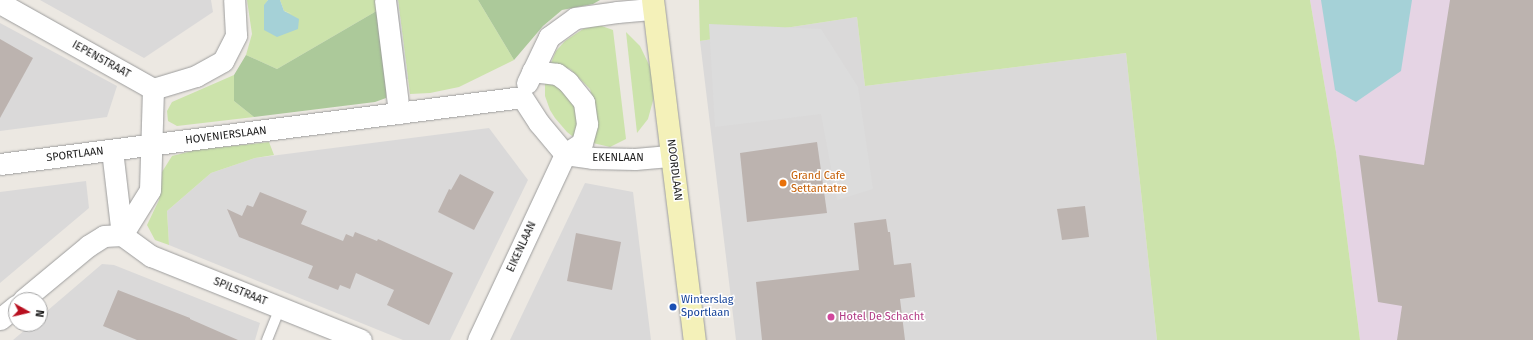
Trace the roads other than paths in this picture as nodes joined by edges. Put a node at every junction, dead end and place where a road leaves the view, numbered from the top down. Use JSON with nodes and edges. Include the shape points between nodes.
{"nodes":[{"id":1,"x":234,"y":0,"type":"edge"},
{"id":2,"x":385,"y":0,"type":"edge"},
{"id":3,"x":0,"y":3,"type":"edge"},
{"id":4,"x":654,"y":4,"type":"edge"},
{"id":5,"x":532,"y":71,"type":"junction"},
{"id":6,"x":153,"y":89,"type":"junction"},
{"id":7,"x":522,"y":97,"type":"junction"},
{"id":8,"x":399,"y":113,"type":"junction"},
{"id":9,"x":151,"y":146,"type":"junction"},
{"id":10,"x":112,"y":150,"type":"junction"},
{"id":11,"x":566,"y":154,"type":"junction"},
{"id":12,"x":672,"y":156,"type":"junction"},
{"id":13,"x":0,"y":164,"type":"edge"},
{"id":14,"x":122,"y":236,"type":"junction"},
{"id":15,"x":33,"y":292,"type":"edge"},
{"id":16,"x":280,"y":308,"type":"junction"},
{"id":17,"x":8,"y":313,"type":"edge"},
{"id":18,"x":0,"y":320,"type":"edge"},
{"id":19,"x":267,"y":340,"type":"edge"},
{"id":20,"x":361,"y":340,"type":"edge"},
{"id":21,"x":478,"y":340,"type":"edge"},
{"id":22,"x":695,"y":340,"type":"edge"}],
"edges":[{"from":1,"to":6,"type":"street","via":[[236,35],[223,61],[196,76]]},
{"from":2,"to":8,"type":"street"},
{"from":3,"to":6,"type":"street","name":"IEPENSTRAAT"},
{"from":4,"to":5,"type":"street","via":[[575,18],[549,36]]},
{"from":4,"to":12,"type":"street","name":"NOORDLAAN"},
{"from":5,"to":7,"type":"street"},
{"from":5,"to":11,"type":"street","name":"EIKENLAAN","via":[[557,74],[568,82],[584,102],[588,124],[582,143]]},
{"from":6,"to":9,"type":"street"},
{"from":7,"to":8,"type":"street","name":"HOVENIERSLAAN"},
{"from":7,"to":11,"type":"street","via":[[539,123]]},
{"from":8,"to":9,"type":"street","name":"HOVENIERSLAAN"},
{"from":9,"to":10,"type":"street","name":"SPORTLAAN"},
{"from":9,"to":14,"type":"street","via":[[150,190]]},
{"from":10,"to":13,"type":"street","name":"SPORTLAAN"},
{"from":10,"to":14,"type":"street"},
{"from":11,"to":12,"type":"street","name":"EKENLAAN","via":[[592,158],[635,159]]},
{"from":11,"to":21,"type":"street","name":"EIKENLAAN"},
{"from":12,"to":22,"type":"street","name":"NOORDLAAN"},
{"from":14,"to":15,"type":"street","via":[[104,236],[88,246]]},
{"from":14,"to":16,"type":"street","name":"SPILSTRAAT","via":[[151,256]]},
{"from":16,"to":19,"type":"lane"},
{"from":16,"to":20,"type":"street","name":"SPILSTRAAT"},
{"from":17,"to":18,"type":"street"}]}
